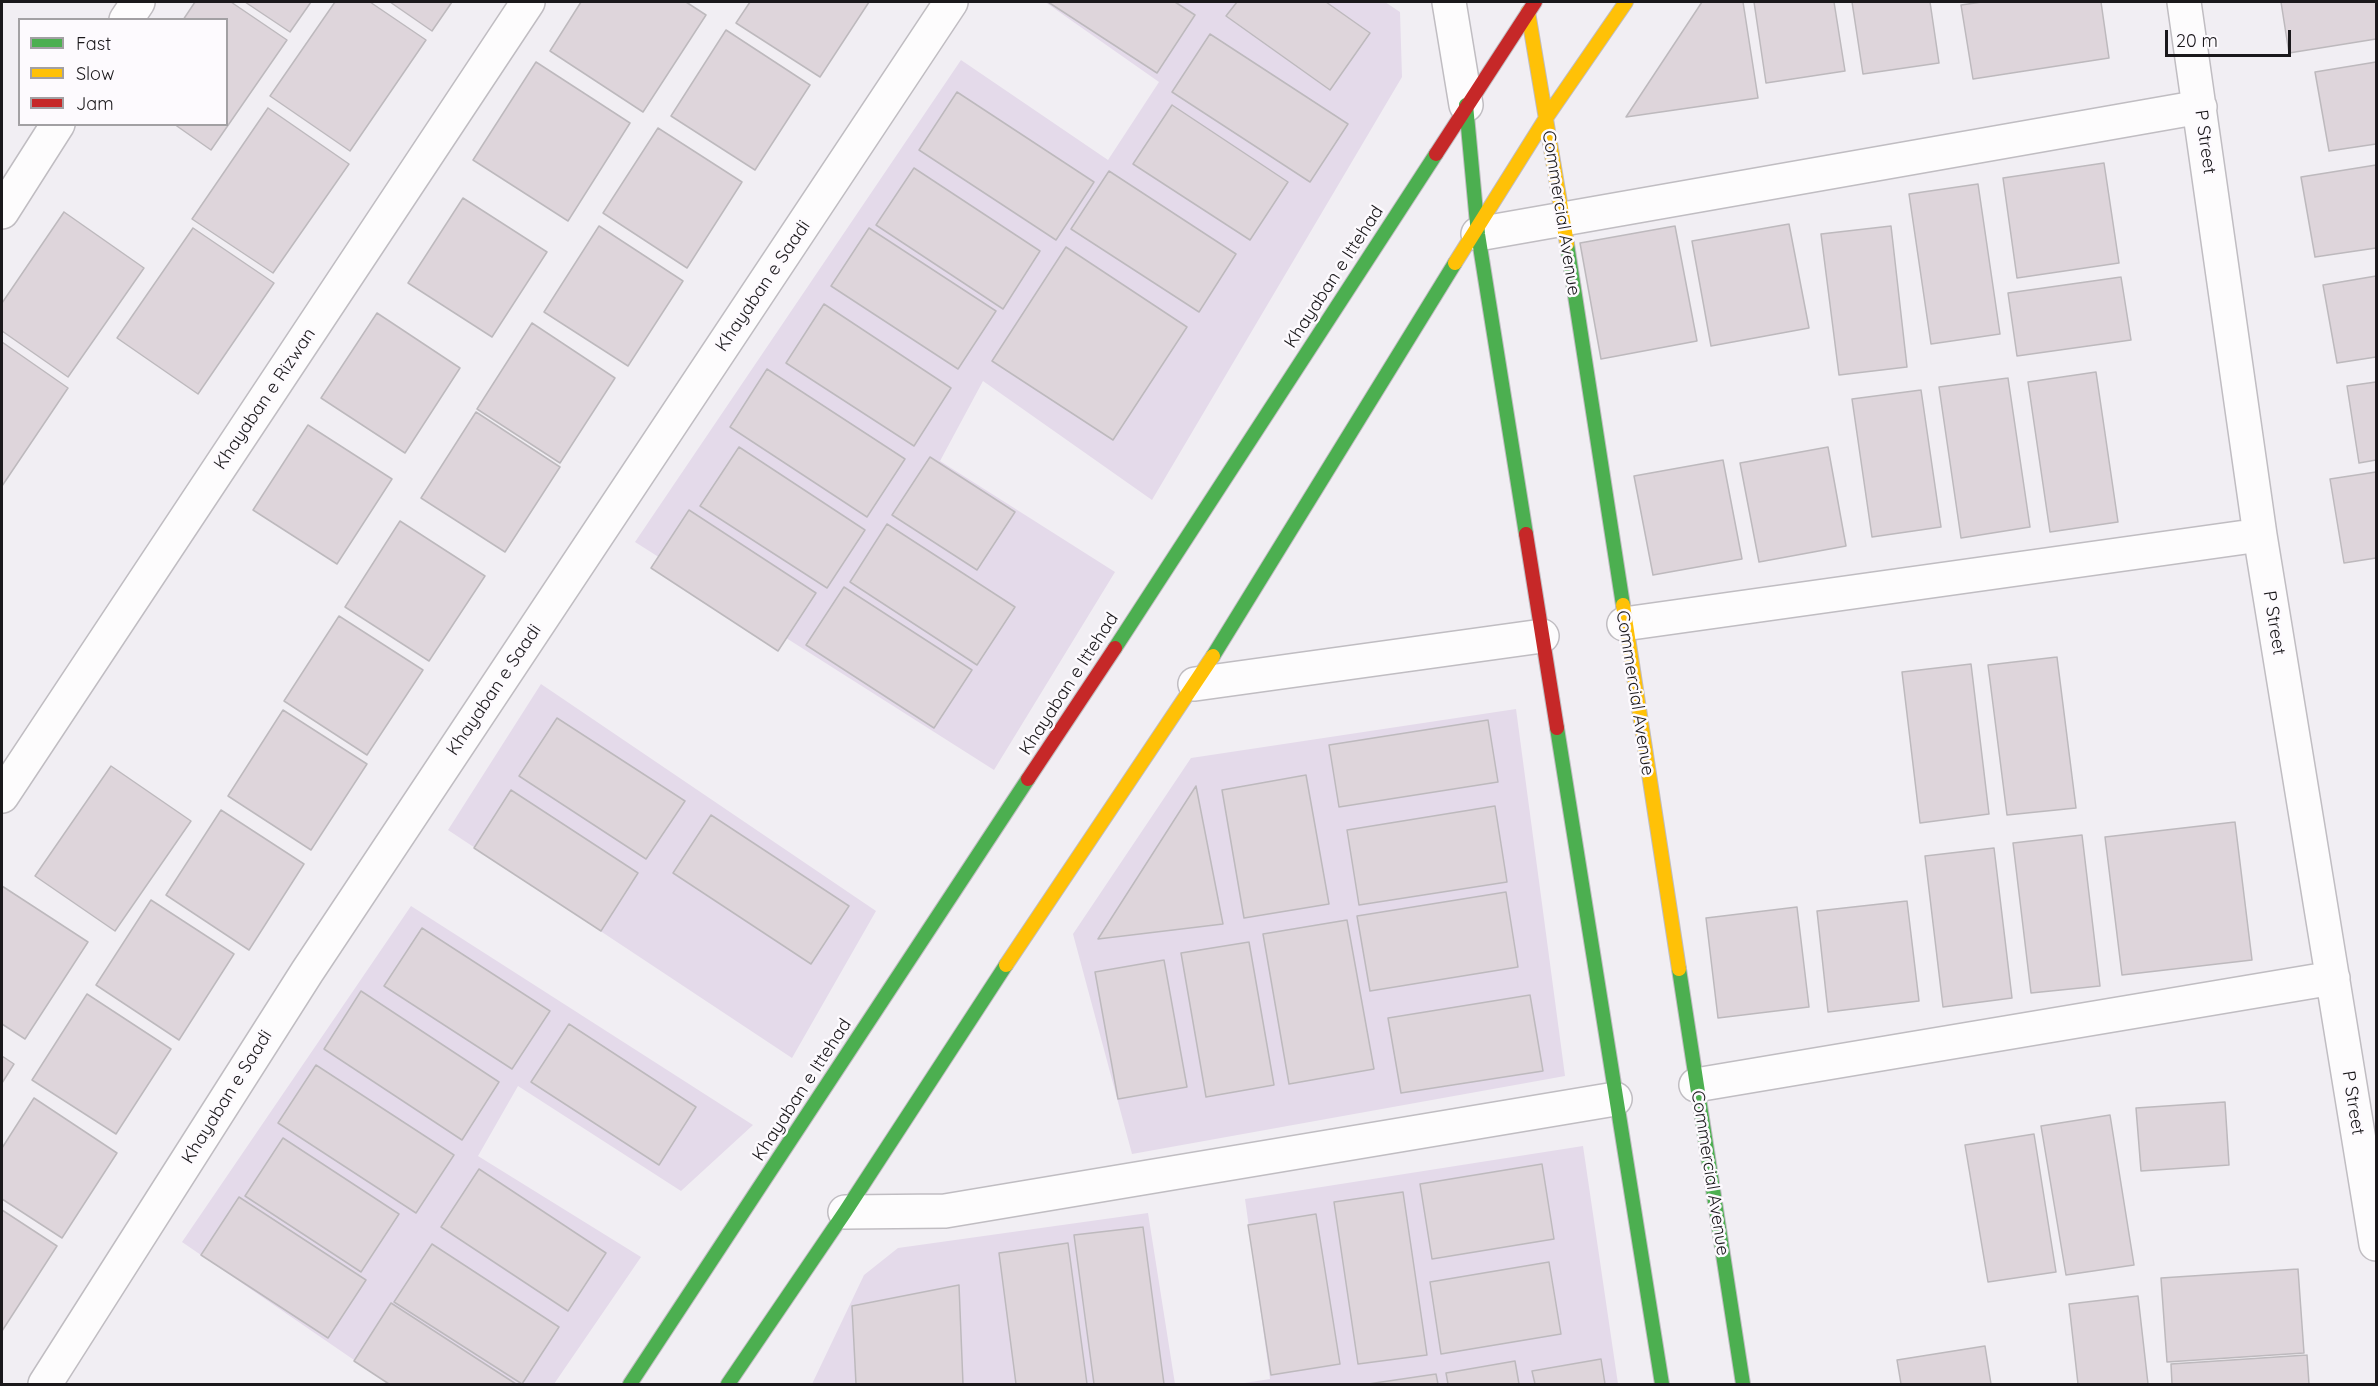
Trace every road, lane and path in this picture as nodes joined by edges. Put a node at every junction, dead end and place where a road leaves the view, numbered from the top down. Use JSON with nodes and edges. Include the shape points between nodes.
{"nodes":[{"id":1,"x":138,"y":2,"type":"edge"},
{"id":2,"x":528,"y":2,"type":"edge"},
{"id":3,"x":951,"y":2,"type":"edge"},
{"id":4,"x":1449,"y":2,"type":"edge"},
{"id":5,"x":1626,"y":2,"type":"edge"},
{"id":6,"x":2184,"y":2,"type":"edge"},
{"id":7,"x":1530,"y":5,"type":"edge"},
{"id":8,"x":127,"y":18,"type":"edge"},
{"id":9,"x":1466,"y":105,"type":"junction"},
{"id":10,"x":2200,"y":107,"type":"junction"},
{"id":11,"x":1546,"y":118,"type":"junction"},
{"id":12,"x":57,"y":126,"type":"edge"},
{"id":13,"x":2,"y":212,"type":"edge"},
{"id":14,"x":1563,"y":219,"type":"junction"},
{"id":15,"x":1478,"y":229,"type":"junction"},
{"id":16,"x":2260,"y":535,"type":"junction"},
{"id":17,"x":1624,"y":624,"type":"junction"},
{"id":18,"x":1542,"y":636,"type":"junction"},
{"id":19,"x":1195,"y":684,"type":"junction"},
{"id":20,"x":2,"y":796,"type":"edge"},
{"id":21,"x":2333,"y":978,"type":"junction"},
{"id":22,"x":1696,"y":1085,"type":"junction"},
{"id":23,"x":1615,"y":1099,"type":"junction"},
{"id":24,"x":845,"y":1212,"type":"junction"},
{"id":25,"x":2376,"y":1244,"type":"edge"},
{"id":26,"x":45,"y":1384,"type":"edge"},
{"id":27,"x":630,"y":1384,"type":"edge"},
{"id":28,"x":728,"y":1384,"type":"edge"},
{"id":29,"x":1662,"y":1384,"type":"edge"},
{"id":30,"x":1743,"y":1384,"type":"edge"}],
"edges":[{"from":1,"to":8,"type":"street"},
{"from":2,"to":20,"type":"street","name":"Khayaban e Rizwan"},
{"from":3,"to":26,"type":"street","name":"Khayaban e Saadi","via":[[307,972]]},
{"from":4,"to":9,"type":"street"},
{"from":5,"to":11,"type":"main road"},
{"from":6,"to":10,"type":"street","name":"P Street"},
{"from":7,"to":9,"type":"main road","name":"Khayaban e Ittehad"},
{"from":7,"to":11,"type":"main road","name":"Commercial Avenue"},
{"from":9,"to":15,"type":"main road"},
{"from":9,"to":27,"type":"main road","name":"Khayaban e Ittehad","via":[[1170,564]]},
{"from":10,"to":14,"type":"street"},
{"from":10,"to":16,"type":"street","name":"P Street"},
{"from":11,"to":14,"type":"main road","name":"Commercial Avenue"},
{"from":11,"to":15,"type":"main road"},
{"from":12,"to":13,"type":"street"},
{"from":14,"to":15,"type":"street"},
{"from":14,"to":17,"type":"main road","name":"Commercial Avenue"},
{"from":15,"to":18,"type":"main road"},
{"from":15,"to":19,"type":"main road"},
{"from":16,"to":17,"type":"street"},
{"from":16,"to":21,"type":"street","name":"P Street"},
{"from":17,"to":22,"type":"main road","name":"Commercial Avenue"},
{"from":18,"to":19,"type":"street"},
{"from":18,"to":23,"type":"main road"},
{"from":19,"to":24,"type":"main road"},
{"from":21,"to":22,"type":"street"},
{"from":21,"to":25,"type":"street","name":"P Street"},
{"from":22,"to":30,"type":"main road","name":"Commercial Avenue"},
{"from":23,"to":24,"type":"street","via":[[945,1211]]},
{"from":23,"to":29,"type":"main road"},
{"from":24,"to":28,"type":"main road"}]}
